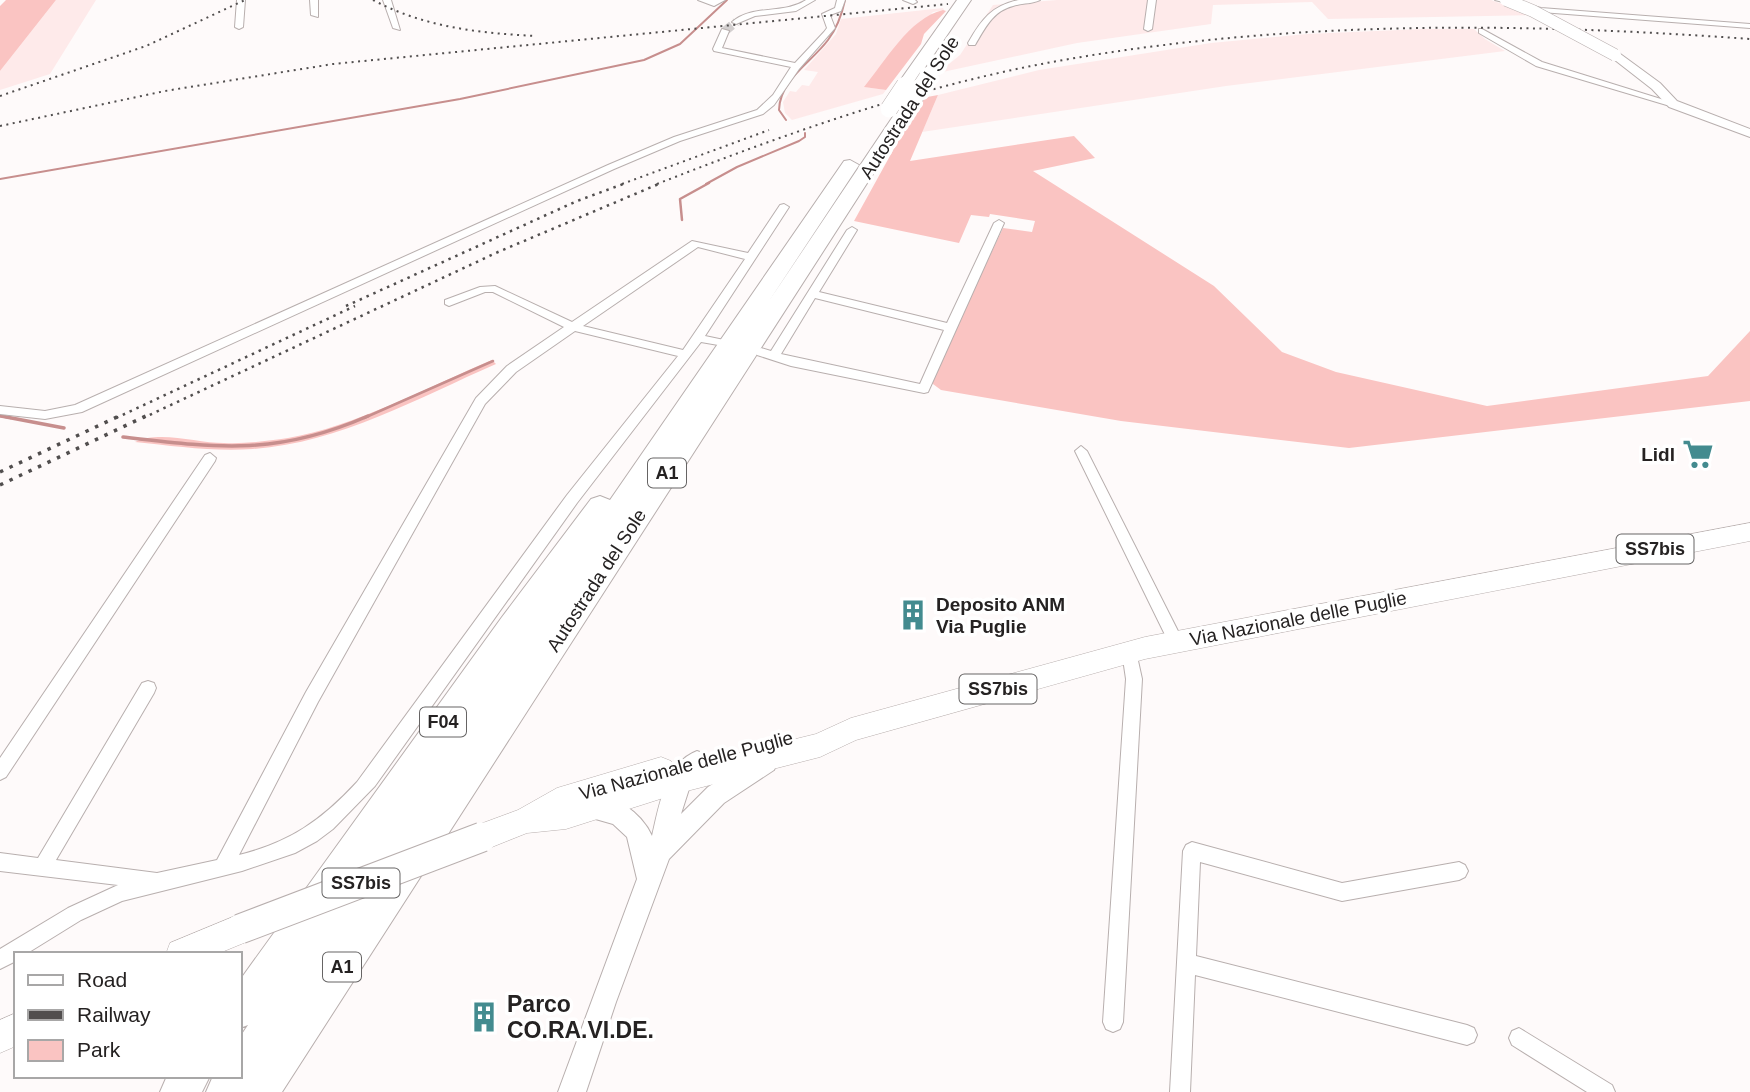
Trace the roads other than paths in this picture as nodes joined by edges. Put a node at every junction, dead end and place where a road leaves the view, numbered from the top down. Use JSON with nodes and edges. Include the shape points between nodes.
{"nodes":[{"id":1,"x":241,"y":0,"type":"edge"},
{"id":2,"x":314,"y":0,"type":"edge"},
{"id":3,"x":387,"y":0,"type":"edge"},
{"id":4,"x":702,"y":0,"type":"edge"},
{"id":5,"x":721,"y":0,"type":"edge"},
{"id":6,"x":811,"y":0,"type":"edge"},
{"id":7,"x":841,"y":0,"type":"edge"},
{"id":8,"x":964,"y":0,"type":"edge"},
{"id":9,"x":981,"y":0,"type":"edge"},
{"id":10,"x":1036,"y":0,"type":"edge"},
{"id":11,"x":1152,"y":0,"type":"edge"},
{"id":12,"x":1499,"y":0,"type":"edge"},
{"id":13,"x":1506,"y":0,"type":"edge"},
{"id":14,"x":315,"y":15,"type":"dead end"},
{"id":15,"x":736,"y":22,"type":"tunnel mouth"},
{"id":16,"x":1750,"y":26,"type":"edge"},
{"id":17,"x":239,"y":27,"type":"dead end"},
{"id":18,"x":397,"y":27,"type":"dead end"},
{"id":19,"x":1148,"y":29,"type":"dead end"},
{"id":20,"x":725,"y":31,"type":"dead end"},
{"id":21,"x":1482,"y":31,"type":"dead end"},
{"id":22,"x":972,"y":43,"type":"dead end"},
{"id":23,"x":797,"y":66,"type":"junction"},
{"id":24,"x":1656,"y":86,"type":"junction"},
{"id":25,"x":1643,"y":95,"type":"junction"},
{"id":26,"x":901,"y":99,"type":"junction"},
{"id":27,"x":1673,"y":104,"type":"junction"},
{"id":28,"x":1750,"y":133,"type":"edge"},
{"id":29,"x":784,"y":207,"type":"dead end"},
{"id":30,"x":999,"y":223,"type":"dead end"},
{"id":31,"x":852,"y":230,"type":"dead end"},
{"id":32,"x":751,"y":257,"type":"junction"},
{"id":33,"x":813,"y":294,"type":"junction"},
{"id":34,"x":449,"y":302,"type":"dead end"},
{"id":35,"x":573,"y":327,"type":"junction"},
{"id":36,"x":951,"y":328,"type":"junction"},
{"id":37,"x":698,"y":338,"type":"junction"},
{"id":38,"x":720,"y":343,"type":"dead end"},
{"id":39,"x":761,"y":352,"type":"dead end"},
{"id":40,"x":685,"y":354,"type":"junction"},
{"id":41,"x":774,"y":356,"type":"junction"},
{"id":42,"x":0,"y":410,"type":"edge"},
{"id":43,"x":659,"y":444,"type":"junction"},
{"id":44,"x":1081,"y":451,"type":"dead end"},
{"id":45,"x":210,"y":458,"type":"dead end"},
{"id":46,"x":1750,"y":532,"type":"edge"},
{"id":47,"x":1176,"y":642,"type":"junction"},
{"id":48,"x":1130,"y":652,"type":"junction"},
{"id":49,"x":148,"y":688,"type":"dead end"},
{"id":50,"x":851,"y":730,"type":"junction"},
{"id":51,"x":782,"y":754,"type":"junction"},
{"id":52,"x":685,"y":771,"type":"junction"},
{"id":53,"x":0,"y":772,"type":"edge"},
{"id":54,"x":593,"y":808,"type":"junction"},
{"id":55,"x":527,"y":820,"type":"junction"},
{"id":56,"x":683,"y":826,"type":"junction"},
{"id":57,"x":660,"y":852,"type":"junction"},
{"id":58,"x":0,"y":862,"type":"edge"},
{"id":59,"x":42,"y":867,"type":"junction"},
{"id":60,"x":223,"y":867,"type":"junction"},
{"id":61,"x":1459,"y":871,"type":"dead end"},
{"id":62,"x":648,"y":877,"type":"junction"},
{"id":63,"x":158,"y":881,"type":"junction"},
{"id":64,"x":186,"y":952,"type":"edge"},
{"id":65,"x":0,"y":960,"type":"edge"},
{"id":66,"x":1186,"y":963,"type":"junction"},
{"id":67,"x":242,"y":1007,"type":"edge"},
{"id":68,"x":1113,"y":1022,"type":"dead end"},
{"id":69,"x":1467,"y":1035,"type":"dead end"},
{"id":70,"x":1519,"y":1038,"type":"dead end"},
{"id":71,"x":242,"y":1066,"type":"edge"},
{"id":72,"x":260,"y":1092,"type":"edge"},
{"id":73,"x":572,"y":1092,"type":"edge"},
{"id":74,"x":1180,"y":1092,"type":"edge"},
{"id":75,"x":1605,"y":1092,"type":"edge"}],
"edges":[{"from":1,"to":17,"type":"street"},
{"from":2,"to":14,"type":"street"},
{"from":3,"to":18,"type":"street"},
{"from":4,"to":5,"type":"street","via":[[714,4]]},
{"from":6,"to":15,"type":"street","via":[[800,9],[751,14]]},
{"from":7,"to":23,"type":"street","via":[[838,9],[827,14],[829,31]]},
{"from":8,"to":26,"type":"highway","name":"Autostrada del Sole","number":"A1"},
{"from":9,"to":26,"type":"highway","name":"Autostrada del Sole","number":"A1","bridge":true,"via":[[929,75]]},
{"from":10,"to":22,"type":"street","via":[[1005,3]]},
{"from":11,"to":19,"type":"street"},
{"from":12,"to":16,"type":"street","via":[[1541,10]]},
{"from":13,"to":24,"type":"street","bridge":true,"via":[[1615,55]]},
{"from":20,"to":23,"type":"street","via":[[717,49]]},
{"from":21,"to":25,"type":"street","via":[[1539,64]]},
{"from":23,"to":42,"type":"street","via":[[769,107],[760,112],[633,158],[78,409],[45,415]]},
{"from":24,"to":25,"type":"street","via":[[1654,92]]},
{"from":24,"to":27,"type":"street"},
{"from":25,"to":27,"type":"street"},
{"from":26,"to":43,"type":"highway","name":"Autostrada del Sole","number":"A1"},
{"from":26,"to":72,"type":"highway","name":"Autostrada del Sole","number":"A1"},
{"from":27,"to":28,"type":"street"},
{"from":29,"to":32,"type":"street"},
{"from":30,"to":36,"type":"street"},
{"from":31,"to":33,"type":"street"},
{"from":32,"to":35,"type":"street","via":[[696,243]]},
{"from":32,"to":37,"type":"street"},
{"from":33,"to":36,"type":"street"},
{"from":33,"to":41,"type":"street"},
{"from":34,"to":35,"type":"street","via":[[495,289]]},
{"from":35,"to":40,"type":"street"},
{"from":35,"to":60,"type":"street","via":[[496,380],[480,401],[312,697]]},
{"from":36,"to":41,"type":"street","via":[[924,389]]},
{"from":37,"to":38,"type":"street"},
{"from":37,"to":40,"type":"street"},
{"from":39,"to":41,"type":"street"},
{"from":40,"to":60,"type":"street","via":[[572,499],[351,801],[311,835],[258,859]]},
{"from":43,"to":67,"type":"highway","number":"F04","via":[[618,482],[512,625]]},
{"from":43,"to":71,"type":"highway","name":"Autostrada del Sole","number":"A1"},
{"from":44,"to":47,"type":"street"},
{"from":45,"to":53,"type":"street"},
{"from":46,"to":47,"type":"main road","name":"Via Nazionale delle Puglie","number":"SS7bis"},
{"from":47,"to":48,"type":"main road","name":"Via Nazionale delle Puglie","number":"SS7bis"},
{"from":48,"to":50,"type":"main road","name":"Via Nazionale delle Puglie","number":"SS7bis"},
{"from":48,"to":68,"type":"street","via":[[1134,679]]},
{"from":49,"to":59,"type":"street"},
{"from":50,"to":51,"type":"main road","name":"Via Nazionale delle Puglie","number":"SS7bis","via":[[820,745]]},
{"from":50,"to":52,"type":"main road","name":"Via Nazionale delle Puglie","number":"SS7bis","via":[[816,730]]},
{"from":51,"to":52,"type":"main road","name":"Via Nazionale delle Puglie","number":"SS7bis"},
{"from":51,"to":56,"type":"street","via":[[732,783]]},
{"from":52,"to":54,"type":"main road","name":"Via Nazionale delle Puglie","number":"SS7bis"},
{"from":52,"to":55,"type":"main road","name":"Via Nazionale delle Puglie","number":"SS7bis","via":[[557,801]]},
{"from":52,"to":56,"type":"street","via":[[693,792]]},
{"from":52,"to":57,"type":"street","via":[[668,811]]},
{"from":54,"to":55,"type":"main road","name":"Via Nazionale delle Puglie","number":"SS7bis","via":[[566,817]]},
{"from":54,"to":62,"type":"street","via":[[613,811],[634,823]]},
{"from":55,"to":64,"type":"main road","name":"Via Nazionale delle Puglie","number":"SS7bis","bridge":true},
{"from":56,"to":57,"type":"street"},
{"from":57,"to":62,"type":"street"},
{"from":58,"to":59,"type":"street"},
{"from":59,"to":63,"type":"street"},
{"from":60,"to":63,"type":"street"},
{"from":61,"to":66,"type":"street","via":[[1342,892],[1192,851]]},
{"from":62,"to":73,"type":"street"},
{"from":63,"to":65,"type":"street","via":[[119,893],[51,926]]},
{"from":66,"to":69,"type":"street"},
{"from":66,"to":74,"type":"street"},
{"from":70,"to":75,"type":"street"}]}
